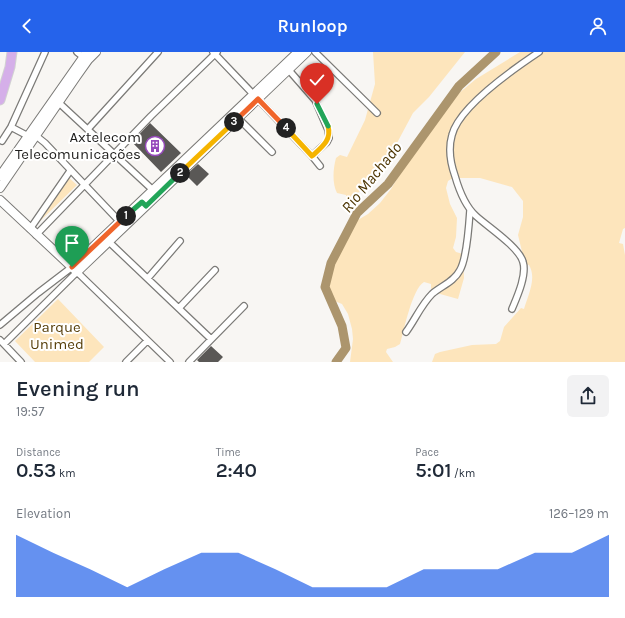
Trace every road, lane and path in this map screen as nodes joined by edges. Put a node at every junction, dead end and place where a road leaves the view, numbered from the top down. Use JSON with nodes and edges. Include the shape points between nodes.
{"nodes":[{"id":1,"x":12,"y":52,"type":"edge"},
{"id":2,"x":45,"y":52,"type":"edge"},
{"id":3,"x":96,"y":52,"type":"edge"},
{"id":4,"x":158,"y":52,"type":"edge"},
{"id":5,"x":298,"y":52,"type":"edge"},
{"id":6,"x":306,"y":52,"type":"edge"},
{"id":7,"x":316,"y":52,"type":"edge"},
{"id":8,"x":539,"y":52,"type":"edge"},
{"id":9,"x":215,"y":53,"type":"edge"},
{"id":10,"x":84,"y":55,"type":"edge"},
{"id":11,"x":286,"y":68,"type":"junction"},
{"id":12,"x":256,"y":97,"type":"junction"},
{"id":13,"x":0,"y":100,"type":"edge"},
{"id":14,"x":56,"y":100,"type":"junction"},
{"id":15,"x":377,"y":113,"type":"dead end"},
{"id":16,"x":236,"y":116,"type":"junction"},
{"id":17,"x":11,"y":126,"type":"junction"},
{"id":18,"x":88,"y":129,"type":"junction"},
{"id":19,"x":32,"y":136,"type":"junction"},
{"id":20,"x":2,"y":141,"type":"dead end"},
{"id":21,"x":272,"y":152,"type":"dead end"},
{"id":22,"x":114,"y":154,"type":"junction"},
{"id":23,"x":312,"y":156,"type":"junction"},
{"id":24,"x":320,"y":166,"type":"dead end"},
{"id":25,"x":70,"y":171,"type":"junction"},
{"id":26,"x":0,"y":176,"type":"edge"},
{"id":27,"x":84,"y":184,"type":"junction"},
{"id":28,"x":0,"y":188,"type":"edge"},
{"id":29,"x":156,"y":192,"type":"junction"},
{"id":30,"x":0,"y":200,"type":"edge"},
{"id":31,"x":470,"y":210,"type":"junction"},
{"id":32,"x":122,"y":224,"type":"junction"},
{"id":33,"x":33,"y":232,"type":"junction"},
{"id":34,"x":106,"y":239,"type":"junction"},
{"id":35,"x":180,"y":240,"type":"dead end"},
{"id":36,"x":74,"y":270,"type":"junction"},
{"id":37,"x":215,"y":270,"type":"dead end"},
{"id":38,"x":58,"y":278,"type":"junction"},
{"id":39,"x":148,"y":278,"type":"junction"},
{"id":40,"x":64,"y":284,"type":"junction"},
{"id":41,"x":244,"y":306,"type":"dead end"},
{"id":42,"x":179,"y":308,"type":"junction"},
{"id":43,"x":512,"y":309,"type":"dead end"},
{"id":44,"x":0,"y":326,"type":"edge"},
{"id":45,"x":406,"y":332,"type":"dead end"},
{"id":46,"x":211,"y":339,"type":"junction"},
{"id":47,"x":147,"y":341,"type":"junction"},
{"id":48,"x":2,"y":342,"type":"edge"},
{"id":49,"x":21,"y":362,"type":"edge"},
{"id":50,"x":126,"y":362,"type":"edge"},
{"id":51,"x":170,"y":362,"type":"edge"},
{"id":52,"x":189,"y":362,"type":"edge"}],
"edges":[{"from":1,"to":13,"type":"main road"},
{"from":2,"to":17,"type":"street"},
{"from":3,"to":10,"type":"street"},
{"from":4,"to":18,"type":"street"},
{"from":5,"to":11,"type":"street"},
{"from":6,"to":11,"type":"street"},
{"from":7,"to":15,"type":"street"},
{"from":8,"to":31,"type":"street","via":[[500,80],[474,104],[460,119],[452,133],[450,158],[456,181]]},
{"from":9,"to":12,"type":"street"},
{"from":9,"to":22,"type":"street"},
{"from":10,"to":14,"type":"street"},
{"from":11,"to":12,"type":"street"},
{"from":11,"to":23,"type":"street","via":[[312,95],[328,130],[326,142]]},
{"from":12,"to":16,"type":"street"},
{"from":12,"to":23,"type":"street"},
{"from":14,"to":18,"type":"street"},
{"from":14,"to":19,"type":"street"},
{"from":16,"to":21,"type":"street"},
{"from":16,"to":29,"type":"street"},
{"from":17,"to":19,"type":"street"},
{"from":17,"to":20,"type":"street"},
{"from":18,"to":22,"type":"street"},
{"from":19,"to":25,"type":"street","via":[[45,143]]},
{"from":19,"to":26,"type":"street"},
{"from":19,"to":28,"type":"street"},
{"from":22,"to":27,"type":"street"},
{"from":22,"to":29,"type":"street"},
{"from":23,"to":24,"type":"street"},
{"from":25,"to":27,"type":"street"},
{"from":25,"to":33,"type":"street"},
{"from":27,"to":32,"type":"street"},
{"from":27,"to":33,"type":"street"},
{"from":29,"to":32,"type":"street"},
{"from":30,"to":33,"type":"street"},
{"from":31,"to":43,"type":"street","via":[[523,260],[522,283]]},
{"from":31,"to":45,"type":"street","via":[[464,260],[459,272],[432,295]]},
{"from":32,"to":34,"type":"street"},
{"from":33,"to":36,"type":"street"},
{"from":34,"to":36,"type":"street"},
{"from":34,"to":39,"type":"street"},
{"from":35,"to":39,"type":"street"},
{"from":36,"to":38,"type":"street"},
{"from":36,"to":40,"type":"street"},
{"from":36,"to":47,"type":"street"},
{"from":37,"to":42,"type":"street"},
{"from":38,"to":40,"type":"street"},
{"from":38,"to":44,"type":"street"},
{"from":39,"to":42,"type":"street"},
{"from":40,"to":48,"type":"street"},
{"from":41,"to":46,"type":"street"},
{"from":42,"to":46,"type":"street"},
{"from":46,"to":52,"type":"street"},
{"from":47,"to":50,"type":"street"},
{"from":47,"to":51,"type":"street"},
{"from":48,"to":49,"type":"street"}]}
